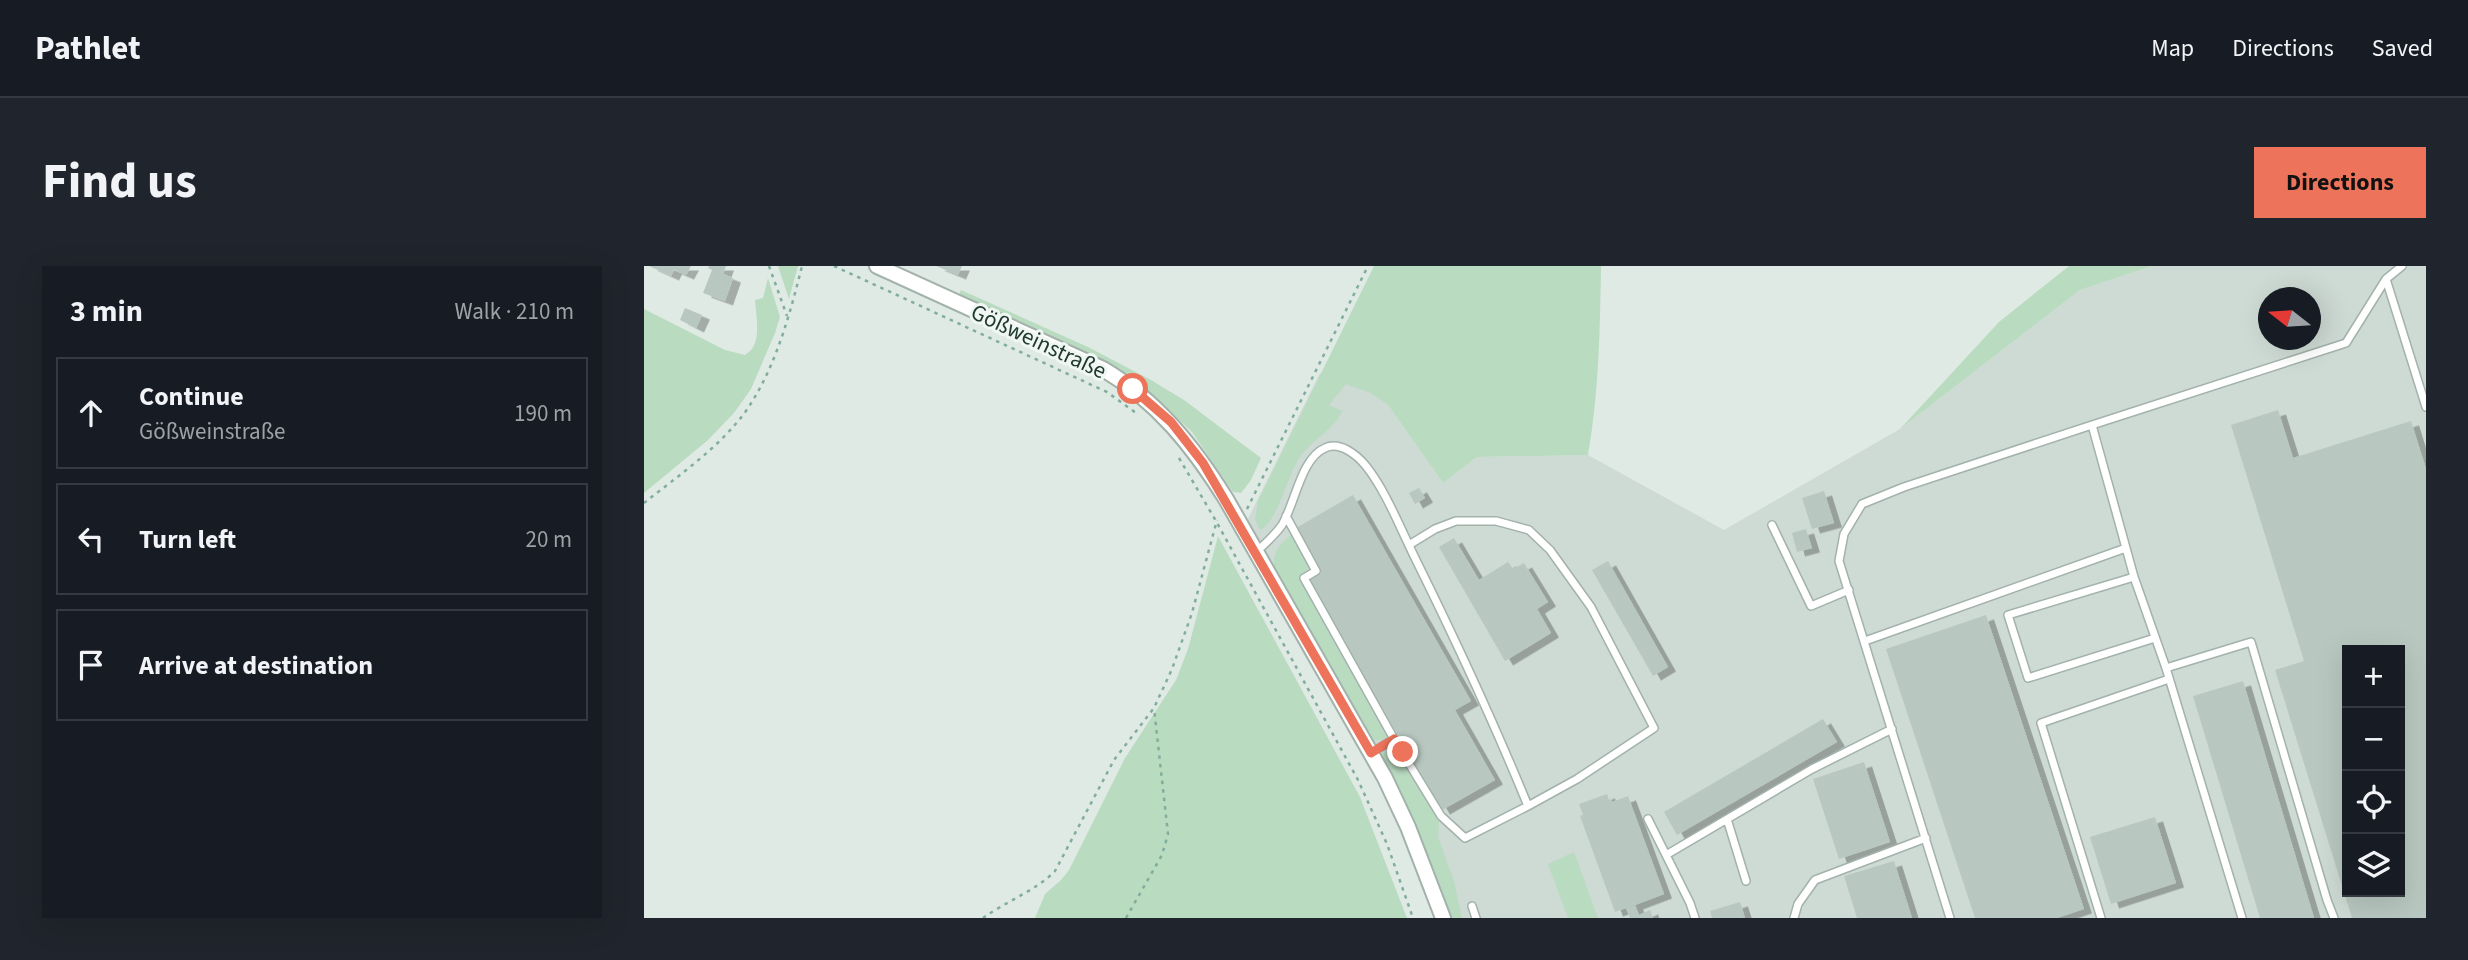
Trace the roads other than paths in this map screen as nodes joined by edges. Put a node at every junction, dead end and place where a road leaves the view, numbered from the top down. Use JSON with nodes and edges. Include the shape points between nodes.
{"nodes":[{"id":1,"x":877,"y":266,"type":"edge"},
{"id":2,"x":2402,"y":266,"type":"edge"},
{"id":3,"x":2386,"y":279,"type":"junction"},
{"id":4,"x":2426,"y":407,"type":"edge"},
{"id":5,"x":2092,"y":425,"type":"junction"},
{"id":6,"x":1286,"y":516,"type":"junction"},
{"id":7,"x":1772,"y":525,"type":"dead end"},
{"id":8,"x":1409,"y":545,"type":"junction"},
{"id":9,"x":2126,"y":548,"type":"junction"},
{"id":10,"x":1256,"y":553,"type":"junction"},
{"id":11,"x":2134,"y":577,"type":"junction"},
{"id":12,"x":1849,"y":590,"type":"junction"},
{"id":13,"x":2155,"y":638,"type":"junction"},
{"id":14,"x":1865,"y":641,"type":"junction"},
{"id":15,"x":2166,"y":668,"type":"junction"},
{"id":16,"x":2169,"y":679,"type":"junction"},
{"id":17,"x":1892,"y":729,"type":"junction"},
{"id":18,"x":1394,"y":739,"type":"junction"},
{"id":19,"x":1371,"y":753,"type":"junction"},
{"id":20,"x":1528,"y":806,"type":"junction"},
{"id":21,"x":1648,"y":819,"type":"dead end"},
{"id":22,"x":1727,"y":819,"type":"junction"},
{"id":23,"x":1926,"y":838,"type":"junction"},
{"id":24,"x":1665,"y":855,"type":"junction"},
{"id":25,"x":1746,"y":881,"type":"dead end"},
{"id":26,"x":1472,"y":906,"type":"dead end"},
{"id":27,"x":2239,"y":917,"type":"edge"},
{"id":28,"x":1443,"y":918,"type":"edge"},
{"id":29,"x":1476,"y":918,"type":"edge"},
{"id":30,"x":1695,"y":918,"type":"edge"},
{"id":31,"x":1794,"y":918,"type":"edge"},
{"id":32,"x":1950,"y":918,"type":"edge"},
{"id":33,"x":2101,"y":918,"type":"edge"},
{"id":34,"x":2334,"y":918,"type":"edge"}],
"edges":[{"from":1,"to":10,"type":"street","name":"Gößweinstraße","via":[[1118,378],[1188,442]]},
{"from":2,"to":3,"type":"lane"},
{"from":3,"to":4,"type":"lane"},
{"from":3,"to":5,"type":"lane","via":[[2346,343]]},
{"from":5,"to":9,"type":"lane"},
{"from":5,"to":12,"type":"lane","via":[[1862,504],[1844,534],[1839,561]]},
{"from":6,"to":8,"type":"lane","via":[[1315,454],[1326,447],[1339,447],[1353,453],[1366,467]]},
{"from":6,"to":10,"type":"lane"},
{"from":6,"to":18,"type":"lane","via":[[1316,570],[1304,578]]},
{"from":7,"to":12,"type":"lane","via":[[1811,606]]},
{"from":8,"to":20,"type":"lane","via":[[1487,707]]},
{"from":8,"to":20,"type":"lane","via":[[1456,521],[1496,521],[1529,530],[1550,550],[1591,607],[1654,728]]},
{"from":9,"to":11,"type":"lane"},
{"from":9,"to":14,"type":"lane"},
{"from":10,"to":19,"type":"street","name":"Gößweinstraße"},
{"from":11,"to":13,"type":"lane"},
{"from":11,"to":13,"type":"lane","via":[[2008,615],[2028,678]]},
{"from":12,"to":14,"type":"lane"},
{"from":13,"to":15,"type":"lane"},
{"from":14,"to":17,"type":"lane"},
{"from":15,"to":16,"type":"lane"},
{"from":15,"to":34,"type":"lane","via":[[2251,642]]},
{"from":16,"to":27,"type":"lane"},
{"from":16,"to":33,"type":"lane","via":[[2041,723]]},
{"from":17,"to":22,"type":"lane"},
{"from":17,"to":23,"type":"lane"},
{"from":18,"to":19,"type":"lane"},
{"from":18,"to":20,"type":"lane","via":[[1441,816],[1465,838]]},
{"from":19,"to":28,"type":"street","name":"Gößweinstraße","via":[[1398,803]]},
{"from":21,"to":24,"type":"lane"},
{"from":22,"to":24,"type":"lane"},
{"from":22,"to":25,"type":"lane"},
{"from":23,"to":31,"type":"lane","via":[[1815,880]]},
{"from":23,"to":32,"type":"lane"},
{"from":24,"to":30,"type":"lane"},
{"from":26,"to":29,"type":"lane"}]}
